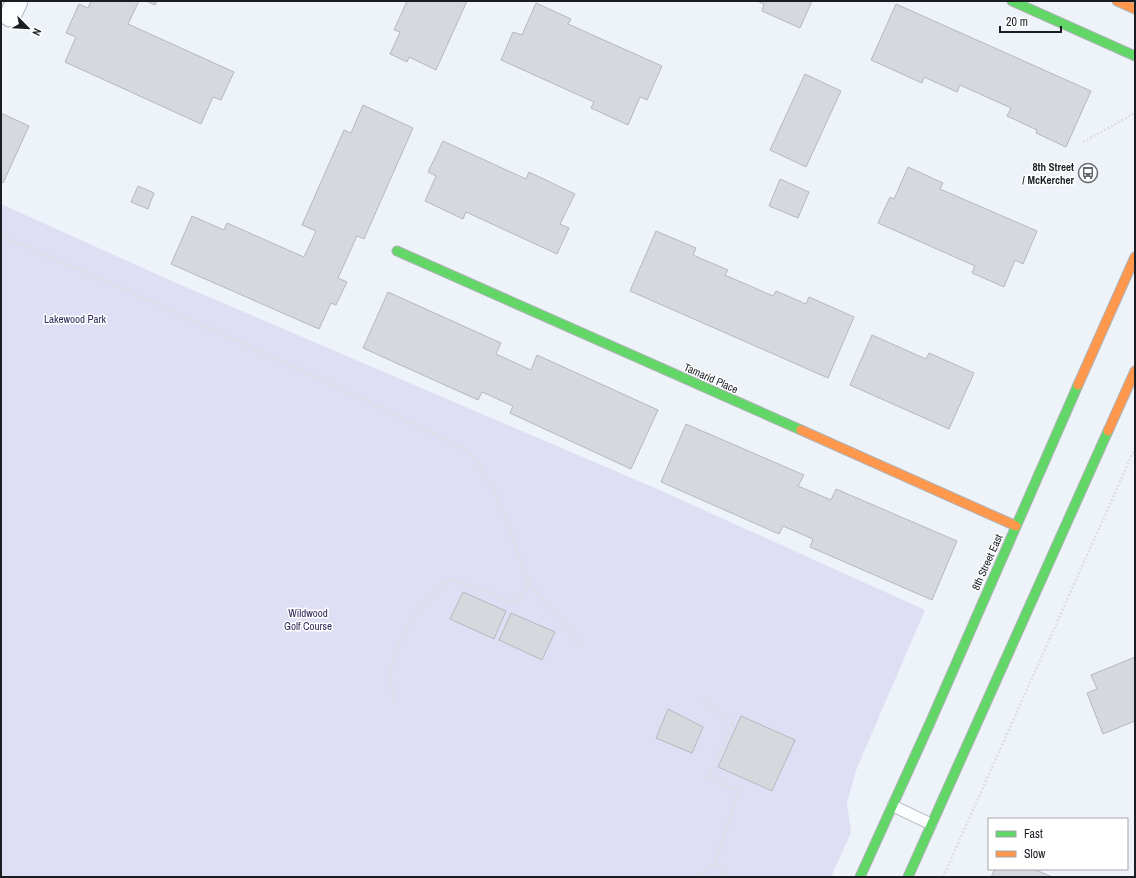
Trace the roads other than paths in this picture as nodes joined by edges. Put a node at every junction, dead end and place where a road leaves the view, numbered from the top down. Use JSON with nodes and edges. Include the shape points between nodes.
{"nodes":[{"id":1,"x":1012,"y":1,"type":"edge"},
{"id":2,"x":1116,"y":1,"type":"edge"},
{"id":3,"x":1134,"y":8,"type":"edge"},
{"id":4,"x":1089,"y":35,"type":"junction"},
{"id":5,"x":1135,"y":56,"type":"edge"},
{"id":6,"x":1124,"y":61,"type":"dead end"},
{"id":7,"x":397,"y":251,"type":"dead end"},
{"id":8,"x":1135,"y":257,"type":"edge"},
{"id":9,"x":1135,"y":371,"type":"edge"},
{"id":10,"x":1016,"y":526,"type":"junction"},
{"id":11,"x":893,"y":806,"type":"junction"},
{"id":12,"x":931,"y":824,"type":"junction"},
{"id":13,"x":860,"y":877,"type":"edge"},
{"id":14,"x":908,"y":877,"type":"edge"}],
"edges":[{"from":1,"to":4,"type":"main road"},
{"from":2,"to":3,"type":"main road"},
{"from":4,"to":5,"type":"main road"},
{"from":4,"to":6,"type":"main road"},
{"from":7,"to":10,"type":"main road","name":"Tamarid Place"},
{"from":8,"to":10,"type":"main road","name":"8th Street East"},
{"from":9,"to":12,"type":"main road"},
{"from":10,"to":11,"type":"main road","name":"8th Street East"},
{"from":11,"to":12,"type":"lane"},
{"from":11,"to":13,"type":"main road","name":"8th Street East"},
{"from":12,"to":14,"type":"main road"}]}
